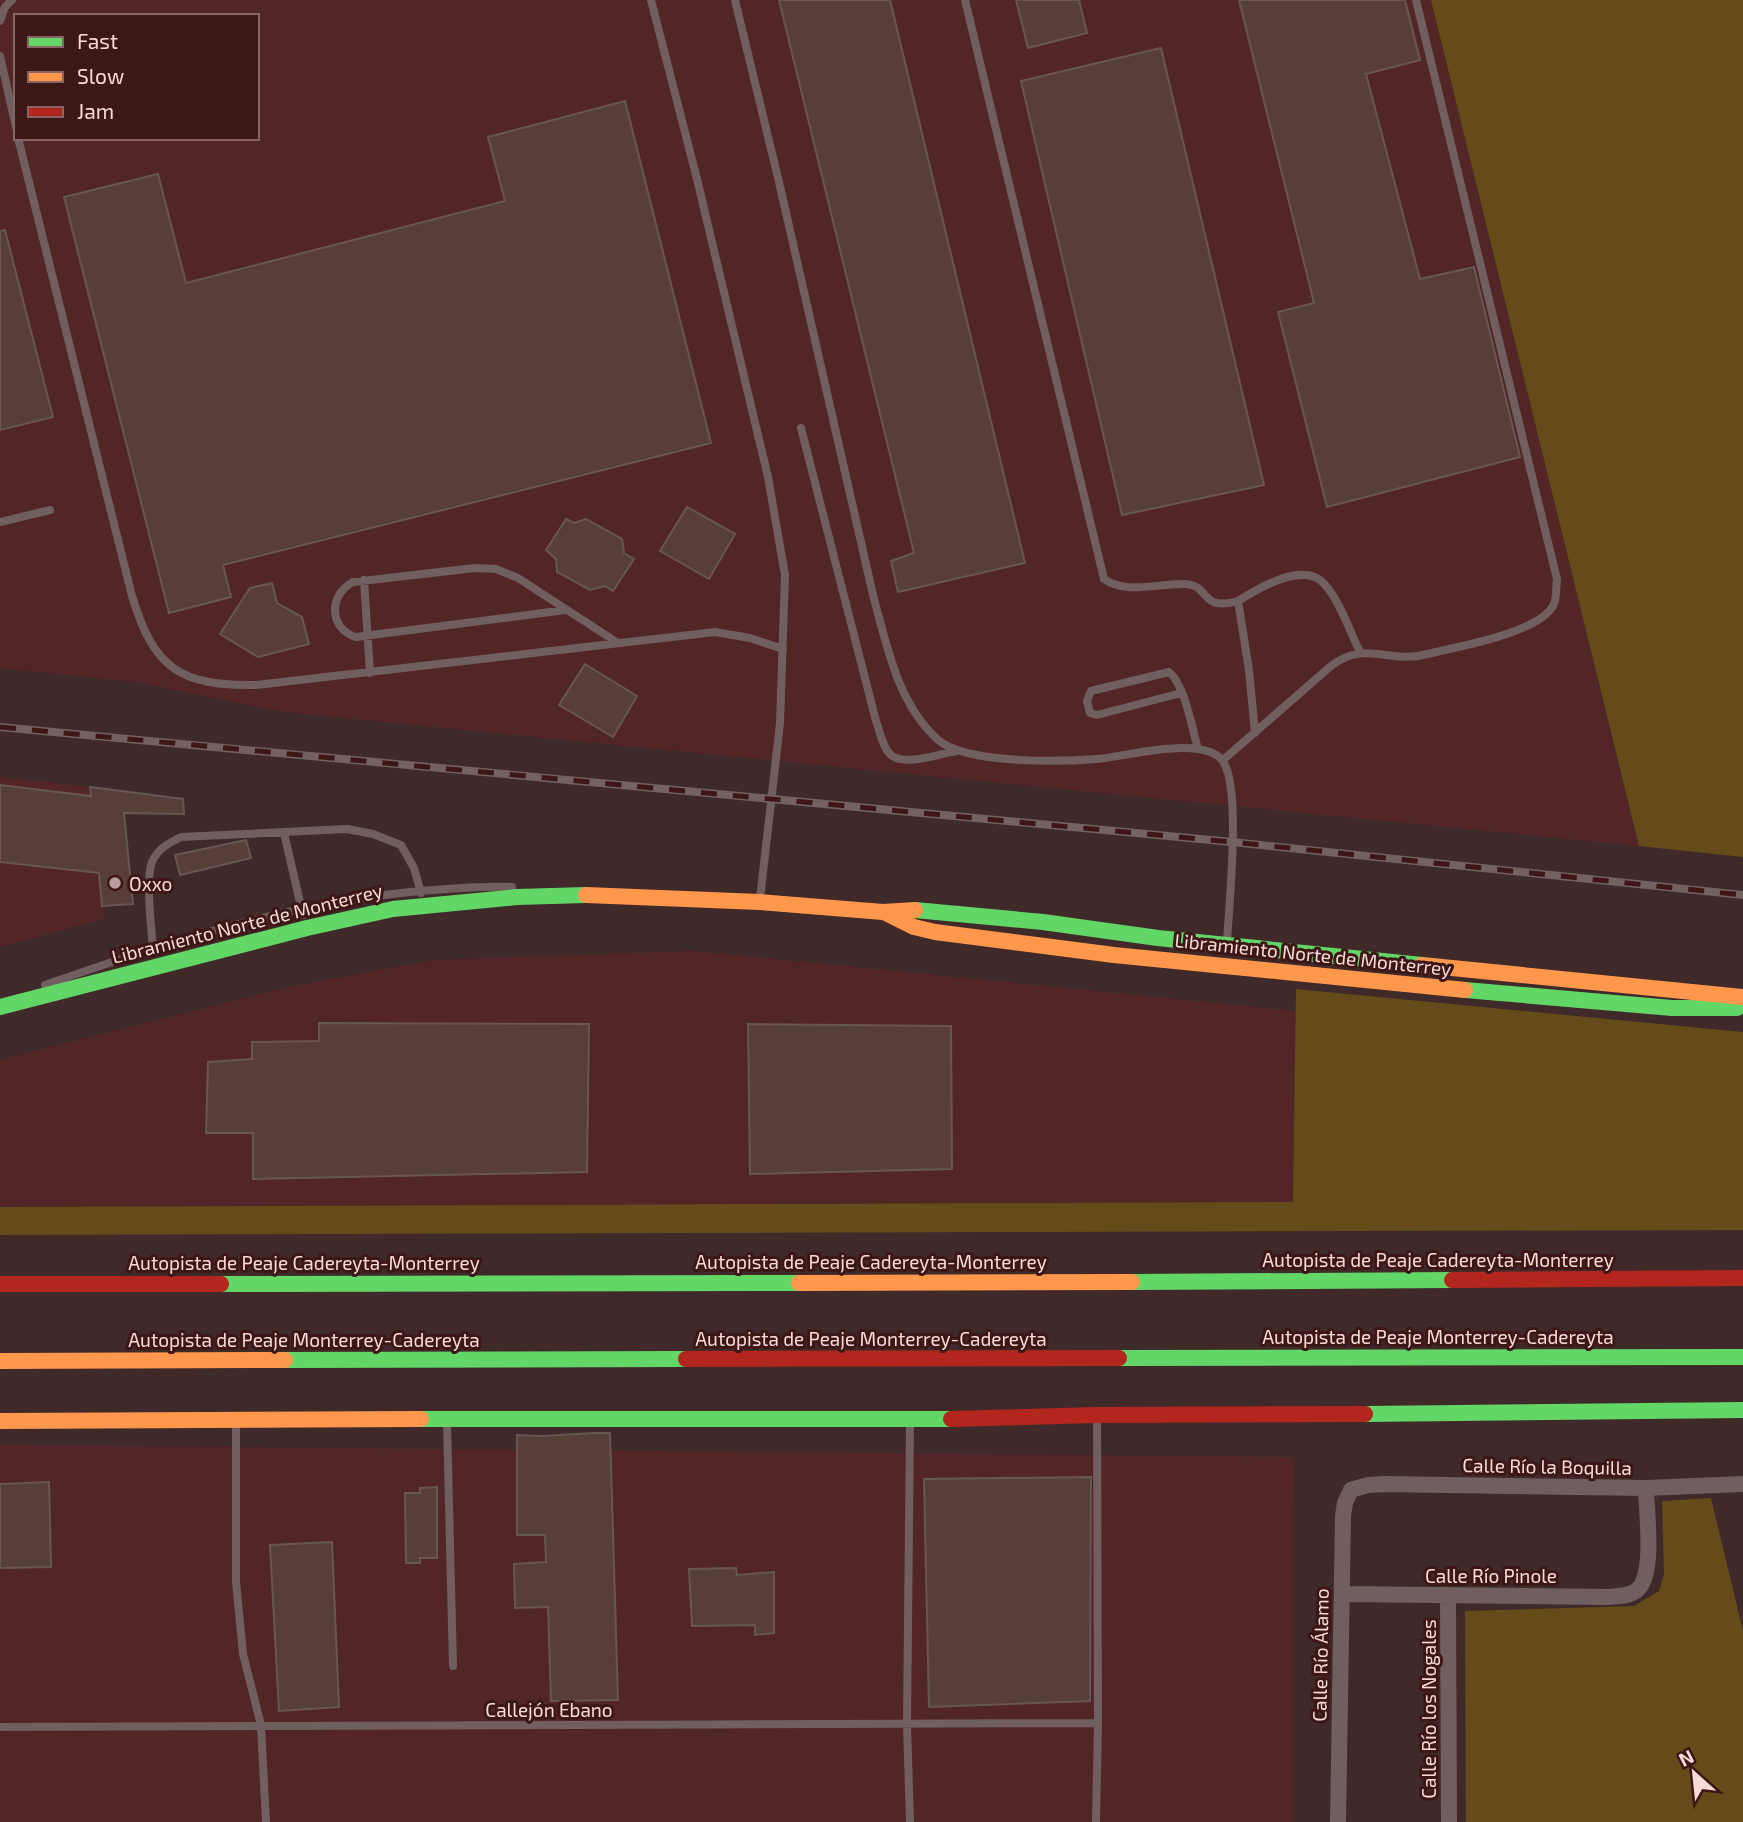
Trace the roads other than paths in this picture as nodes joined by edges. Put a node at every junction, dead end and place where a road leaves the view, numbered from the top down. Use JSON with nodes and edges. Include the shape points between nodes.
{"nodes":[{"id":1,"x":12,"y":0,"type":"edge"},
{"id":2,"x":651,"y":0,"type":"edge"},
{"id":3,"x":735,"y":0,"type":"edge"},
{"id":4,"x":965,"y":0,"type":"edge"},
{"id":5,"x":1416,"y":0,"type":"edge"},
{"id":6,"x":0,"y":20,"type":"edge"},
{"id":7,"x":0,"y":56,"type":"edge"},
{"id":8,"x":14,"y":118,"type":"edge"},
{"id":9,"x":18,"y":140,"type":"edge"},
{"id":10,"x":801,"y":428,"type":"dead end"},
{"id":11,"x":50,"y":510,"type":"dead end"},
{"id":12,"x":0,"y":522,"type":"edge"},
{"id":13,"x":364,"y":580,"type":"junction"},
{"id":14,"x":1238,"y":601,"type":"junction"},
{"id":15,"x":566,"y":610,"type":"junction"},
{"id":16,"x":367,"y":637,"type":"junction"},
{"id":17,"x":618,"y":643,"type":"junction"},
{"id":18,"x":783,"y":649,"type":"junction"},
{"id":19,"x":1360,"y":652,"type":"junction"},
{"id":20,"x":370,"y":673,"type":"junction"},
{"id":21,"x":1181,"y":693,"type":"junction"},
{"id":22,"x":1255,"y":733,"type":"junction"},
{"id":23,"x":1198,"y":749,"type":"junction"},
{"id":24,"x":956,"y":751,"type":"junction"},
{"id":25,"x":1223,"y":760,"type":"junction"},
{"id":26,"x":284,"y":832,"type":"junction"},
{"id":27,"x":422,"y":899,"type":"junction"},
{"id":28,"x":760,"y":902,"type":"junction"},
{"id":29,"x":302,"y":910,"type":"junction"},
{"id":30,"x":883,"y":912,"type":"junction"},
{"id":31,"x":307,"y":928,"type":"junction"},
{"id":32,"x":1227,"y":945,"type":"junction"},
{"id":33,"x":153,"y":948,"type":"junction"},
{"id":34,"x":1056,"y":948,"type":"junction"},
{"id":35,"x":155,"y":966,"type":"junction"},
{"id":36,"x":1419,"y":986,"type":"junction"},
{"id":37,"x":1743,"y":997,"type":"edge"},
{"id":38,"x":0,"y":1004,"type":"edge"},
{"id":39,"x":1743,"y":1007,"type":"edge"},
{"id":40,"x":1743,"y":1278,"type":"edge"},
{"id":41,"x":0,"y":1284,"type":"edge"},
{"id":42,"x":1743,"y":1357,"type":"edge"},
{"id":43,"x":0,"y":1361,"type":"edge"},
{"id":44,"x":1743,"y":1410,"type":"edge"},
{"id":45,"x":1097,"y":1415,"type":"junction"},
{"id":46,"x":236,"y":1419,"type":"junction"},
{"id":47,"x":447,"y":1419,"type":"junction"},
{"id":48,"x":910,"y":1420,"type":"junction"},
{"id":49,"x":0,"y":1421,"type":"edge"},
{"id":50,"x":1743,"y":1484,"type":"edge"},
{"id":51,"x":1646,"y":1488,"type":"junction"},
{"id":52,"x":1351,"y":1490,"type":"joint"},
{"id":53,"x":1342,"y":1594,"type":"junction"},
{"id":54,"x":1448,"y":1597,"type":"junction"},
{"id":55,"x":453,"y":1666,"type":"dead end"},
{"id":56,"x":1098,"y":1723,"type":"junction"},
{"id":57,"x":907,"y":1724,"type":"junction"},
{"id":58,"x":261,"y":1726,"type":"junction"},
{"id":59,"x":0,"y":1727,"type":"edge"},
{"id":60,"x":266,"y":1822,"type":"edge"},
{"id":61,"x":909,"y":1822,"type":"edge"},
{"id":62,"x":1096,"y":1822,"type":"edge"},
{"id":63,"x":1338,"y":1822,"type":"edge"},
{"id":64,"x":1449,"y":1822,"type":"edge"}],
"edges":[{"from":1,"to":6,"type":"lane"},
{"from":2,"to":18,"type":"lane","via":[[771,489],[785,575]]},
{"from":3,"to":24,"type":"lane","via":[[887,649],[911,707],[939,741]]},
{"from":4,"to":14,"type":"lane","via":[[1104,579],[1128,587],[1186,584],[1212,603]]},
{"from":5,"to":19,"type":"lane","via":[[1557,579],[1555,604],[1525,628],[1413,657]]},
{"from":7,"to":8,"type":"lane"},
{"from":9,"to":20,"type":"lane","via":[[132,596],[156,653],[186,676],[230,685]]},
{"from":10,"to":24,"type":"lane","via":[[885,746],[904,760]]},
{"from":11,"to":12,"type":"lane"},
{"from":13,"to":15,"type":"lane","via":[[496,569]]},
{"from":13,"to":16,"type":"lane"},
{"from":13,"to":16,"type":"lane","via":[[340,592],[335,613],[347,635]]},
{"from":14,"to":19,"type":"lane","via":[[1281,579],[1318,578],[1330,590]]},
{"from":14,"to":22,"type":"lane"},
{"from":15,"to":16,"type":"lane"},
{"from":15,"to":17,"type":"lane"},
{"from":16,"to":20,"type":"lane"},
{"from":17,"to":18,"type":"lane","via":[[715,632]]},
{"from":17,"to":20,"type":"lane"},
{"from":18,"to":28,"type":"lane","via":[[780,723]]},
{"from":19,"to":22,"type":"lane","via":[[1338,661]]},
{"from":21,"to":21,"type":"lane","via":[[1177,678],[1169,672],[1091,691],[1087,701],[1090,713],[1097,715]]},
{"from":21,"to":23,"type":"lane"},
{"from":22,"to":25,"type":"lane"},
{"from":23,"to":24,"type":"lane","via":[[1050,761]]},
{"from":23,"to":25,"type":"lane"},
{"from":25,"to":32,"type":"lane","via":[[1233,790]]},
{"from":26,"to":27,"type":"lane","via":[[347,829],[401,845],[414,868]]},
{"from":26,"to":29,"type":"lane"},
{"from":26,"to":33,"type":"lane","via":[[181,837],[163,846],[152,862],[149,882]]},
{"from":27,"to":28,"type":"main road","name":"Libramiento Norte de Monterrey","via":[[578,895]]},
{"from":27,"to":29,"type":"lane","via":[[391,894]]},
{"from":27,"to":31,"type":"main road","name":"Libramiento Norte de Monterrey"},
{"from":28,"to":30,"type":"main road","name":"Libramiento Norte de Monterrey"},
{"from":29,"to":31,"type":"lane"},
{"from":29,"to":33,"type":"lane"},
{"from":30,"to":32,"type":"main road","name":"Libramiento Norte de Monterrey","via":[[911,910],[1043,922]]},
{"from":30,"to":34,"type":"main road","name":"Libramiento Norte de Monterrey","via":[[935,932]]},
{"from":31,"to":35,"type":"main road","name":"Libramiento Norte de Monterrey"},
{"from":32,"to":34,"type":"main road","via":[[1199,949]]},
{"from":32,"to":36,"type":"main road","via":[[1264,958],[1369,972]]},
{"from":32,"to":37,"type":"main road","name":"Libramiento Norte de Monterrey"},
{"from":33,"to":35,"type":"lane"},
{"from":33,"to":38,"type":"lane"},
{"from":34,"to":36,"type":"main road","name":"Libramiento Norte de Monterrey"},
{"from":35,"to":38,"type":"main road","name":"Libramiento Norte de Monterrey"},
{"from":36,"to":39,"type":"main road","name":"Libramiento Norte de Monterrey","via":[[1660,1007]]},
{"from":40,"to":41,"type":"main road","name":"Autopista de Peaje Cadereyta-Monterrey"},
{"from":42,"to":43,"type":"main road","name":"Autopista de Peaje Monterrey-Cadereyta"},
{"from":44,"to":45,"type":"main road"},
{"from":45,"to":48,"type":"main road"},
{"from":45,"to":56,"type":"lane"},
{"from":46,"to":47,"type":"main road"},
{"from":46,"to":49,"type":"main road"},
{"from":46,"to":58,"type":"lane","via":[[236,1582],[243,1654]]},
{"from":47,"to":48,"type":"main road"},
{"from":47,"to":55,"type":"lane"},
{"from":48,"to":57,"type":"lane"},
{"from":50,"to":51,"type":"street","name":"Calle Río la Boquilla"},
{"from":51,"to":52,"type":"street","name":"Calle Río la Boquilla","via":[[1385,1484]]},
{"from":51,"to":54,"type":"street","name":"Calle Río Pinole","via":[[1647,1559],[1638,1590],[1609,1597]]},
{"from":52,"to":53,"type":"street","name":"Calle Río Álamo","via":[[1343,1516]]},
{"from":53,"to":54,"type":"street","name":"Calle Río Pinole"},
{"from":53,"to":63,"type":"street","name":"Calle Río Álamo"},
{"from":54,"to":64,"type":"street","name":"Calle Río los Nogales"},
{"from":56,"to":57,"type":"lane","name":"Callejón Ebano"},
{"from":56,"to":62,"type":"lane"},
{"from":57,"to":58,"type":"lane","name":"Callejón Ebano"},
{"from":57,"to":61,"type":"lane"},
{"from":58,"to":59,"type":"lane","name":"Callejón Ebano"},
{"from":58,"to":60,"type":"lane"}]}
